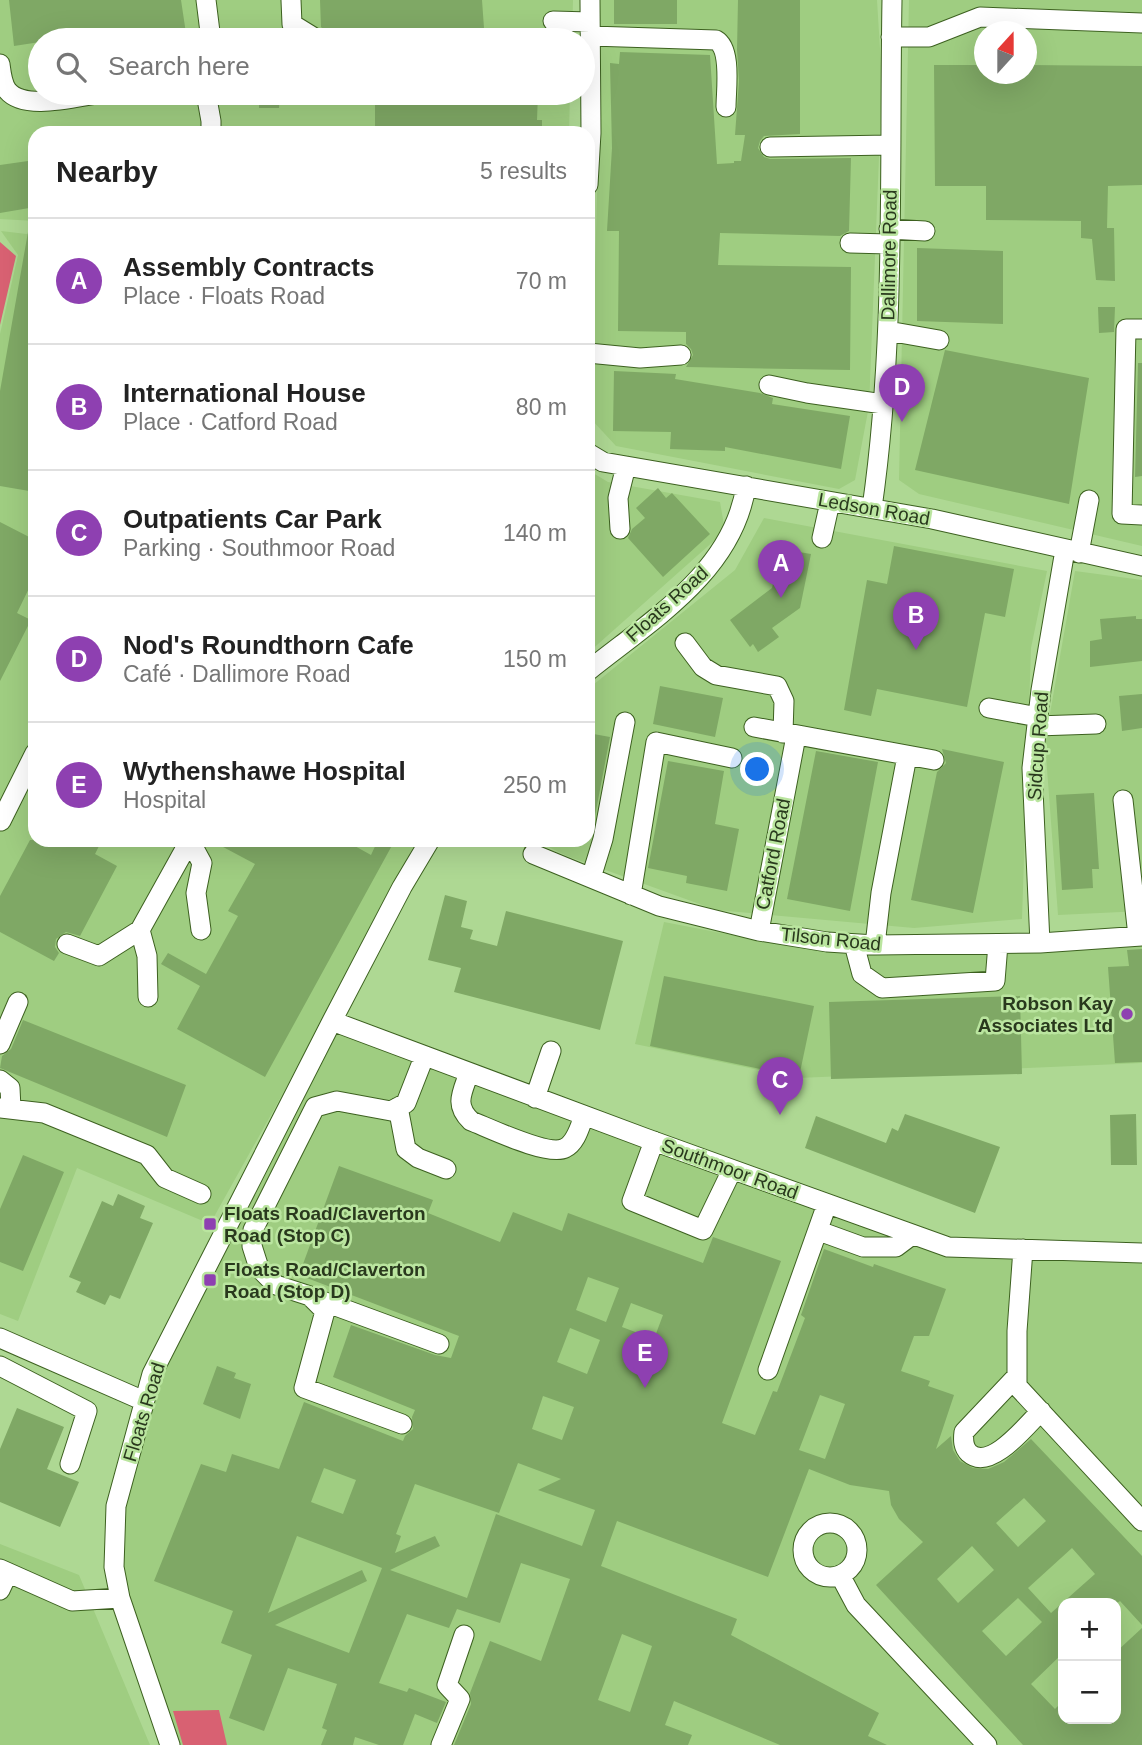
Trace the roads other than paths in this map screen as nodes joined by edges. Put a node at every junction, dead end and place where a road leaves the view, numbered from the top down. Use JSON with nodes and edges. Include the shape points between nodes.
{"nodes":[{"id":1,"x":206,"y":0,"type":"edge"},
{"id":2,"x":291,"y":0,"type":"edge"},
{"id":3,"x":590,"y":0,"type":"edge"},
{"id":4,"x":892,"y":0,"type":"edge"},
{"id":5,"x":553,"y":21,"type":"dead end"},
{"id":6,"x":1142,"y":23,"type":"edge"},
{"id":7,"x":210,"y":28,"type":"edge"},
{"id":8,"x":298,"y":28,"type":"edge"},
{"id":9,"x":566,"y":28,"type":"edge"},
{"id":10,"x":589,"y":28,"type":"edge"},
{"id":11,"x":891,"y":37,"type":"junction"},
{"id":12,"x":595,"y":40,"type":"edge"},
{"id":13,"x":0,"y":64,"type":"edge"},
{"id":14,"x":28,"y":101,"type":"edge"},
{"id":15,"x":208,"y":105,"type":"edge"},
{"id":16,"x":587,"y":105,"type":"edge"},
{"id":17,"x":726,"y":107,"type":"dead end"},
{"id":18,"x":211,"y":126,"type":"edge"},
{"id":19,"x":587,"y":126,"type":"edge"},
{"id":20,"x":890,"y":145,"type":"junction"},
{"id":21,"x":770,"y":147,"type":"dead end"},
{"id":22,"x":925,"y":231,"type":"dead end"},
{"id":23,"x":889,"y":237,"type":"junction"},
{"id":24,"x":850,"y":243,"type":"dead end"},
{"id":25,"x":1142,"y":329,"type":"edge"},
{"id":26,"x":888,"y":331,"type":"junction"},
{"id":27,"x":939,"y":340,"type":"dead end"},
{"id":28,"x":595,"y":354,"type":"edge"},
{"id":29,"x":681,"y":355,"type":"dead end"},
{"id":30,"x":769,"y":385,"type":"dead end"},
{"id":31,"x":883,"y":404,"type":"junction"},
{"id":32,"x":595,"y":457,"type":"edge"},
{"id":33,"x":626,"y":466,"type":"junction"},
{"id":34,"x":746,"y":486,"type":"junction"},
{"id":35,"x":1089,"y":500,"type":"dead end"},
{"id":36,"x":830,"y":502,"type":"junction"},
{"id":37,"x":872,"y":508,"type":"junction"},
{"id":38,"x":1142,"y":514,"type":"edge"},
{"id":39,"x":620,"y":529,"type":"dead end"},
{"id":40,"x":822,"y":538,"type":"dead end"},
{"id":41,"x":1072,"y":551,"type":"junction"},
{"id":42,"x":1142,"y":566,"type":"edge"},
{"id":43,"x":685,"y":643,"type":"dead end"},
{"id":44,"x":595,"y":665,"type":"edge"},
{"id":45,"x":989,"y":708,"type":"dead end"},
{"id":46,"x":1037,"y":721,"type":"junction"},
{"id":47,"x":625,"y":722,"type":"dead end"},
{"id":48,"x":1096,"y":724,"type":"dead end"},
{"id":49,"x":754,"y":727,"type":"dead end"},
{"id":50,"x":789,"y":734,"type":"junction"},
{"id":51,"x":907,"y":755,"type":"junction"},
{"id":52,"x":732,"y":758,"type":"dead end"},
{"id":53,"x":934,"y":760,"type":"dead end"},
{"id":54,"x":28,"y":767,"type":"edge"},
{"id":55,"x":1123,"y":800,"type":"dead end"},
{"id":56,"x":1,"y":821,"type":"edge"},
{"id":57,"x":186,"y":847,"type":"edge"},
{"id":58,"x":194,"y":847,"type":"edge"},
{"id":59,"x":426,"y":847,"type":"edge"},
{"id":60,"x":533,"y":854,"type":"dead end"},
{"id":61,"x":592,"y":878,"type":"junction"},
{"id":62,"x":631,"y":895,"type":"junction"},
{"id":63,"x":139,"y":930,"type":"junction"},
{"id":64,"x":201,"y":930,"type":"dead end"},
{"id":65,"x":759,"y":931,"type":"junction"},
{"id":66,"x":1140,"y":936,"type":"edge"},
{"id":67,"x":1040,"y":943,"type":"junction"},
{"id":68,"x":67,"y":944,"type":"dead end"},
{"id":69,"x":854,"y":944,"type":"junction"},
{"id":70,"x":998,"y":944,"type":"junction"},
{"id":71,"x":874,"y":946,"type":"junction"},
{"id":72,"x":148,"y":997,"type":"dead end"},
{"id":73,"x":18,"y":1002,"type":"dead end"},
{"id":74,"x":332,"y":1021,"type":"junction"},
{"id":75,"x":0,"y":1044,"type":"edge"},
{"id":76,"x":551,"y":1051,"type":"dead end"},
{"id":77,"x":424,"y":1057,"type":"junction"},
{"id":78,"x":469,"y":1073,"type":"junction"},
{"id":79,"x":0,"y":1080,"type":"edge"},
{"id":80,"x":535,"y":1098,"type":"junction"},
{"id":81,"x":398,"y":1107,"type":"junction"},
{"id":82,"x":11,"y":1108,"type":"edge"},
{"id":83,"x":584,"y":1116,"type":"junction"},
{"id":84,"x":654,"y":1141,"type":"junction"},
{"id":85,"x":446,"y":1169,"type":"dead end"},
{"id":86,"x":732,"y":1170,"type":"junction"},
{"id":87,"x":201,"y":1194,"type":"dead end"},
{"id":88,"x":827,"y":1204,"type":"junction"},
{"id":89,"x":819,"y":1231,"type":"junction"},
{"id":90,"x":912,"y":1235,"type":"junction"},
{"id":91,"x":1023,"y":1250,"type":"junction"},
{"id":92,"x":1142,"y":1253,"type":"edge"},
{"id":93,"x":310,"y":1296,"type":"junction"},
{"id":94,"x":1,"y":1341,"type":"edge"},
{"id":95,"x":439,"y":1344,"type":"dead end"},
{"id":96,"x":0,"y":1366,"type":"edge"},
{"id":97,"x":768,"y":1370,"type":"dead end"},
{"id":98,"x":1017,"y":1376,"type":"junction"},
{"id":99,"x":144,"y":1401,"type":"junction"},
{"id":100,"x":1041,"y":1411,"type":"junction"},
{"id":101,"x":402,"y":1424,"type":"dead end"},
{"id":102,"x":70,"y":1464,"type":"dead end"},
{"id":103,"x":1142,"y":1521,"type":"edge"},
{"id":104,"x":841,"y":1575,"type":"dead end"},
{"id":105,"x":3,"y":1577,"type":"edge"},
{"id":106,"x":120,"y":1598,"type":"junction"},
{"id":107,"x":464,"y":1635,"type":"dead end"},
{"id":108,"x":170,"y":1745,"type":"edge"},
{"id":109,"x":441,"y":1745,"type":"edge"},
{"id":110,"x":988,"y":1745,"type":"edge"}],
"edges":[{"from":1,"to":7,"type":"street"},
{"from":2,"to":8,"type":"street","via":[[292,24]]},
{"from":3,"to":10,"type":"street"},
{"from":4,"to":11,"type":"street","name":"Dallimore Road"},
{"from":5,"to":9,"type":"street"},
{"from":6,"to":11,"type":"street","via":[[981,17],[929,37]]},
{"from":11,"to":20,"type":"street","name":"Dallimore Road"},
{"from":12,"to":17,"type":"street","via":[[716,40],[726,51]]},
{"from":13,"to":14,"type":"street","via":[[7,90]]},
{"from":15,"to":18,"type":"street"},
{"from":16,"to":19,"type":"street"},
{"from":20,"to":21,"type":"street"},
{"from":20,"to":23,"type":"street","name":"Dallimore Road"},
{"from":22,"to":23,"type":"street"},
{"from":23,"to":24,"type":"street"},
{"from":23,"to":26,"type":"street","name":"Dallimore Road"},
{"from":25,"to":38,"type":"street","via":[[1126,329],[1122,514]]},
{"from":26,"to":27,"type":"street"},
{"from":26,"to":31,"type":"street","name":"Dallimore Road"},
{"from":28,"to":29,"type":"street","via":[[640,358]]},
{"from":30,"to":31,"type":"street"},
{"from":31,"to":37,"type":"street","name":"Dallimore Road"},
{"from":32,"to":33,"type":"street","name":"Ledson Road"},
{"from":33,"to":34,"type":"street","name":"Ledson Road"},
{"from":33,"to":39,"type":"street","via":[[618,498]]},
{"from":34,"to":36,"type":"street","name":"Ledson Road"},
{"from":34,"to":44,"type":"street","name":"Floats Road","via":[[731,534],[696,582]]},
{"from":35,"to":41,"type":"street","name":"Sidcup Road"},
{"from":36,"to":37,"type":"street","name":"Ledson Road"},
{"from":36,"to":40,"type":"street"},
{"from":37,"to":41,"type":"street","name":"Ledson Road"},
{"from":41,"to":42,"type":"street","name":"Ledson Road"},
{"from":41,"to":46,"type":"street","name":"Sidcup Road"},
{"from":43,"to":50,"type":"street","name":"Catford Road","via":[[703,667],[716,675],[777,686]]},
{"from":45,"to":46,"type":"street"},
{"from":46,"to":48,"type":"street"},
{"from":46,"to":67,"type":"street","name":"Sidcup Road","via":[[1032,768]]},
{"from":47,"to":61,"type":"street"},
{"from":49,"to":50,"type":"street"},
{"from":50,"to":51,"type":"street"},
{"from":50,"to":65,"type":"street","name":"Catford Road"},
{"from":51,"to":53,"type":"street"},
{"from":51,"to":71,"type":"street"},
{"from":52,"to":62,"type":"street","via":[[656,742]]},
{"from":54,"to":56,"type":"street"},
{"from":55,"to":66,"type":"street"},
{"from":57,"to":63,"type":"street"},
{"from":58,"to":64,"type":"street","via":[[202,863],[196,894]]},
{"from":59,"to":74,"type":"street","name":"Floats Road"},
{"from":60,"to":61,"type":"street","name":"Tilson Road"},
{"from":61,"to":62,"type":"street","name":"Tilson Road"},
{"from":62,"to":65,"type":"street","name":"Tilson Road"},
{"from":63,"to":68,"type":"street","via":[[99,956]]},
{"from":63,"to":72,"type":"street","via":[[147,956]]},
{"from":65,"to":69,"type":"street","name":"Tilson Road"},
{"from":66,"to":67,"type":"street","name":"Tilson Road"},
{"from":67,"to":70,"type":"street","name":"Tilson Road"},
{"from":69,"to":70,"type":"street","via":[[862,974],[882,988],[995,981]]},
{"from":69,"to":71,"type":"street","name":"Tilson Road"},
{"from":70,"to":71,"type":"street","name":"Tilson Road"},
{"from":73,"to":75,"type":"street"},
{"from":74,"to":77,"type":"street","name":"Southmoor Road"},
{"from":74,"to":99,"type":"street","name":"Floats Road","via":[[152,1374]]},
{"from":76,"to":80,"type":"street"},
{"from":77,"to":78,"type":"street","name":"Southmoor Road"},
{"from":77,"to":81,"type":"street","via":[[406,1103]]},
{"from":78,"to":80,"type":"street","name":"Southmoor Road"},
{"from":78,"to":83,"type":"street","via":[[460,1103],[462,1112],[471,1121],[542,1148],[565,1148],[574,1140]]},
{"from":79,"to":82,"type":"street","via":[[10,1088]]},
{"from":80,"to":83,"type":"street","name":"Southmoor Road"},
{"from":81,"to":85,"type":"street","via":[[406,1149]]},
{"from":81,"to":93,"type":"street","via":[[391,1111],[337,1101],[315,1107],[253,1230],[259,1268],[276,1284]]},
{"from":82,"to":87,"type":"street","via":[[44,1113],[147,1155],[165,1178]]},
{"from":83,"to":84,"type":"street","name":"Southmoor Road"},
{"from":84,"to":86,"type":"street","name":"Southmoor Road"},
{"from":84,"to":86,"type":"street","via":[[632,1201],[704,1230]]},
{"from":86,"to":88,"type":"street","name":"Southmoor Road"},
{"from":88,"to":89,"type":"street"},
{"from":88,"to":90,"type":"street","name":"Southmoor Road"},
{"from":89,"to":90,"type":"street","via":[[863,1247],[896,1247]]},
{"from":89,"to":97,"type":"street"},
{"from":90,"to":91,"type":"street","name":"Southmoor Road","via":[[948,1247]]},
{"from":91,"to":92,"type":"street","name":"Southmoor Road"},
{"from":91,"to":98,"type":"street"},
{"from":93,"to":95,"type":"street"},
{"from":93,"to":101,"type":"street","via":[[325,1311],[303,1388]]},
{"from":94,"to":99,"type":"street"},
{"from":96,"to":102,"type":"street","via":[[87,1411]]},
{"from":98,"to":100,"type":"street","via":[[1017,1386]]},
{"from":98,"to":100,"type":"street","via":[[964,1432],[966,1450],[985,1459],[996,1454]]},
{"from":99,"to":106,"type":"street","name":"Floats Road","via":[[116,1506],[114,1567]]},
{"from":100,"to":103,"type":"street"},
{"from":104,"to":110,"type":"street","via":[[856,1605]]},
{"from":105,"to":106,"type":"street","via":[[72,1601]]},
{"from":106,"to":108,"type":"street","name":"Floats Road"},
{"from":107,"to":109,"type":"street","via":[[447,1685],[460,1699]]}]}
